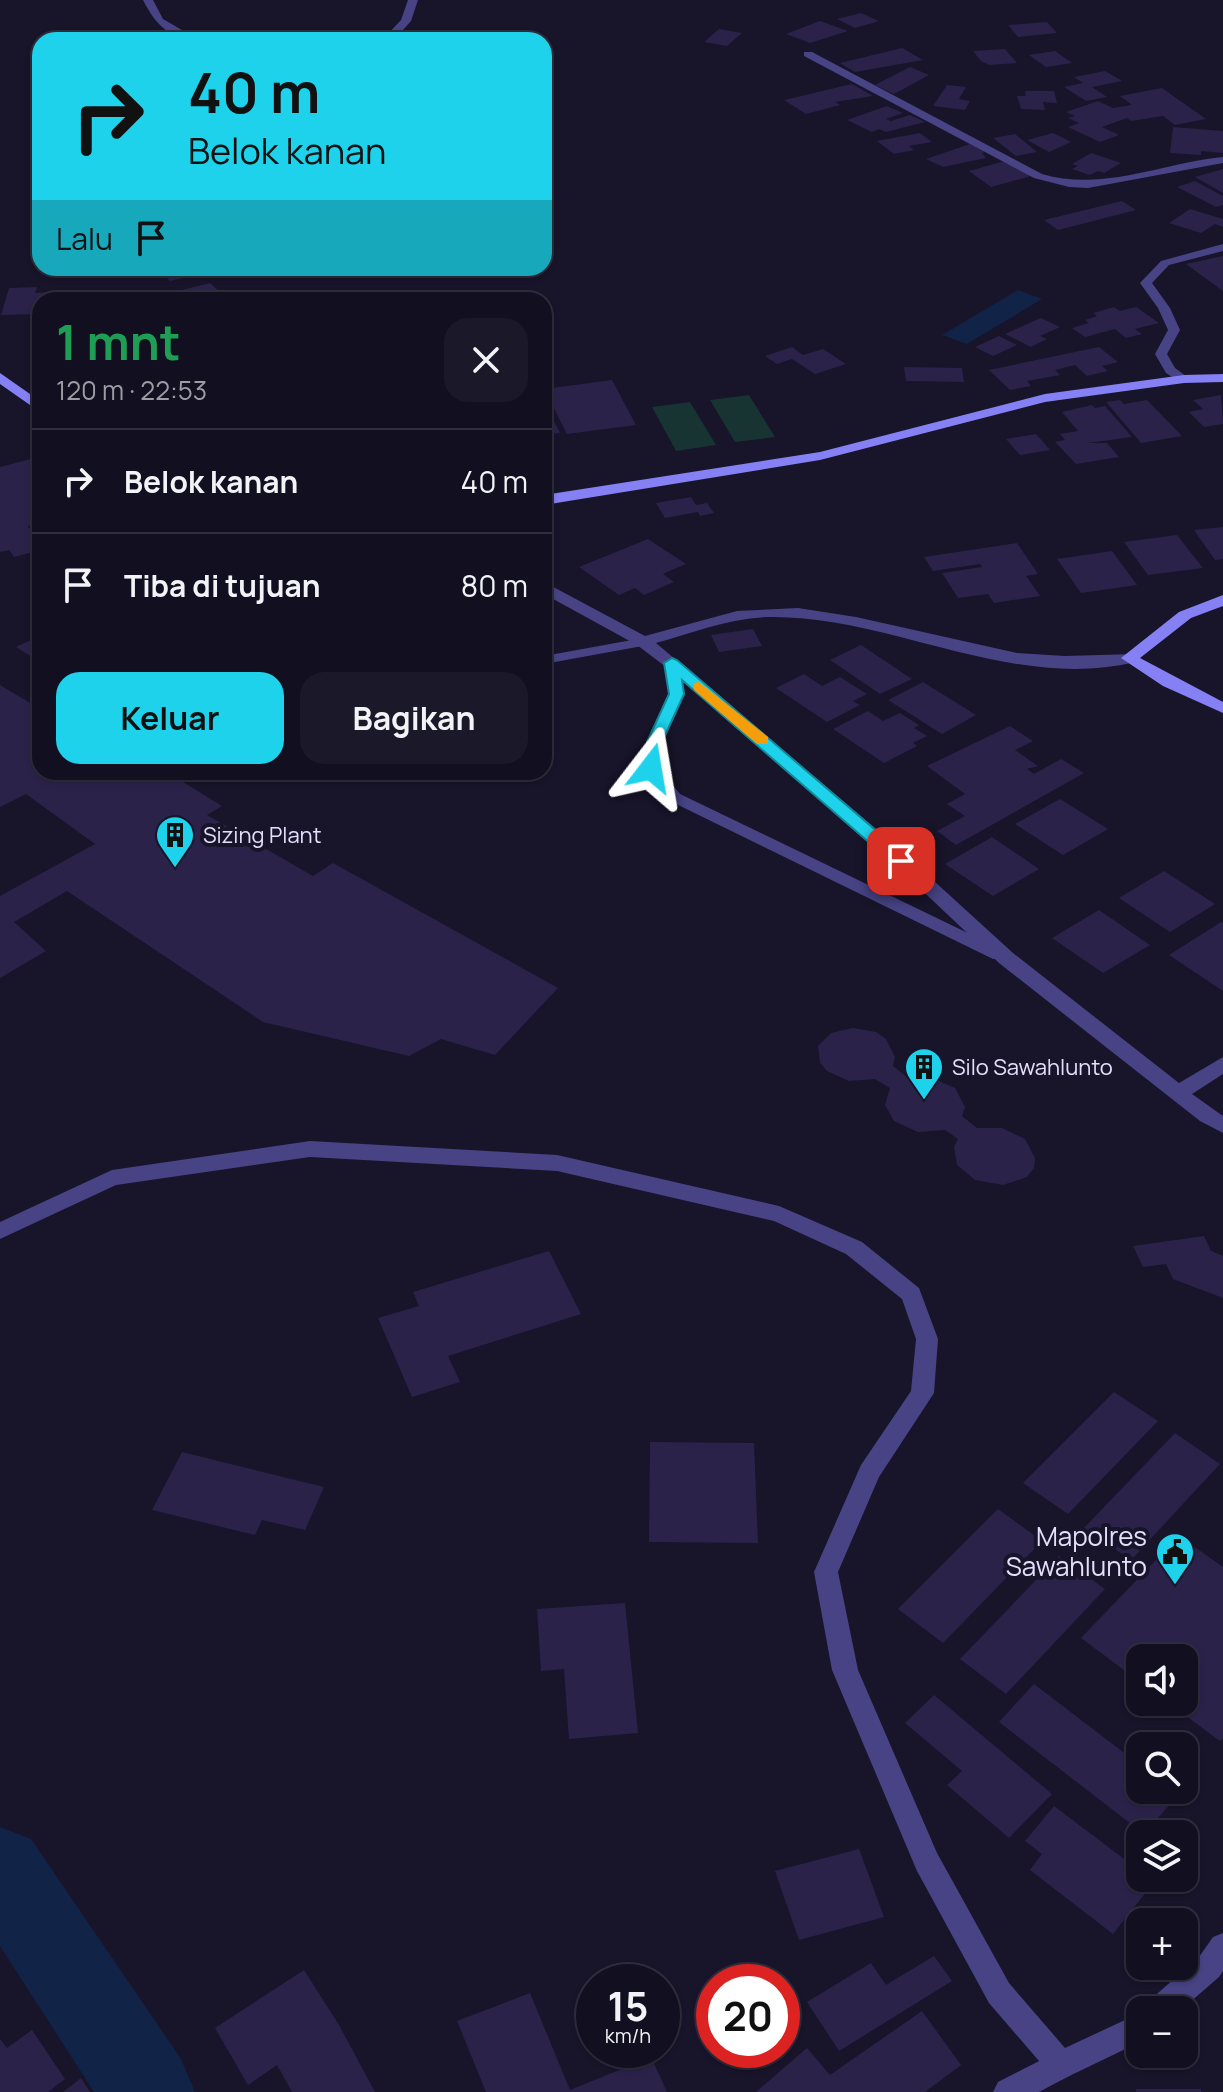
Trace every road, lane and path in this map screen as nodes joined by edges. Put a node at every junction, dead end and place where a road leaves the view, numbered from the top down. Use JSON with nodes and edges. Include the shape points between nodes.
{"nodes":[{"id":1,"x":148,"y":0,"type":"edge"},
{"id":2,"x":413,"y":0,"type":"edge"},
{"id":3,"x":179,"y":32,"type":"edge"},
{"id":4,"x":396,"y":32,"type":"edge"},
{"id":5,"x":808,"y":54,"type":"dead end"},
{"id":6,"x":1223,"y":160,"type":"edge"},
{"id":7,"x":1223,"y":247,"type":"edge"},
{"id":8,"x":0,"y":377,"type":"edge"},
{"id":9,"x":1223,"y":378,"type":"edge"},
{"id":10,"x":1184,"y":379,"type":"junction"},
{"id":11,"x":32,"y":402,"type":"edge"},
{"id":12,"x":552,"y":499,"type":"edge"},
{"id":13,"x":552,"y":591,"type":"edge"},
{"id":14,"x":1223,"y":600,"type":"edge"},
{"id":15,"x":643,"y":642,"type":"junction"},
{"id":16,"x":1129,"y":658,"type":"junction"},
{"id":17,"x":552,"y":659,"type":"edge"},
{"id":18,"x":672,"y":663,"type":"junction"},
{"id":19,"x":1223,"y":708,"type":"edge"},
{"id":20,"x":1006,"y":958,"type":"junction"},
{"id":21,"x":1223,"y":1064,"type":"edge"},
{"id":22,"x":1178,"y":1093,"type":"junction"},
{"id":23,"x":1223,"y":1126,"type":"edge"},
{"id":24,"x":0,"y":1231,"type":"edge"},
{"id":25,"x":1223,"y":1947,"type":"edge"},
{"id":26,"x":1176,"y":1996,"type":"edge"},
{"id":27,"x":1126,"y":2034,"type":"edge"},
{"id":28,"x":1061,"y":2065,"type":"junction"},
{"id":29,"x":1008,"y":2092,"type":"edge"}],
"edges":[{"from":1,"to":3,"type":"street","via":[[159,21]]},
{"from":2,"to":4,"type":"street"},
{"from":5,"to":6,"type":"lane","via":[[1038,176],[1064,184],[1087,185]]},
{"from":7,"to":10,"type":"lane","via":[[1165,263],[1146,283],[1174,330],[1161,354],[1170,370]]},
{"from":8,"to":11,"type":"main road"},
{"from":9,"to":10,"type":"main road"},
{"from":10,"to":12,"type":"main road","via":[[1045,398],[820,456]]},
{"from":13,"to":15,"type":"street"},
{"from":14,"to":16,"type":"main road","via":[[1185,615]]},
{"from":15,"to":16,"type":"street","via":[[765,612],[833,615],[1029,659],[1083,663]]},
{"from":15,"to":17,"type":"lane"},
{"from":15,"to":18,"type":"street"},
{"from":16,"to":19,"type":"main road"},
{"from":18,"to":20,"type":"street","via":[[883,844]]},
{"from":18,"to":20,"type":"lane","via":[[677,694],[655,742],[651,768],[674,797]]},
{"from":20,"to":22,"type":"street"},
{"from":21,"to":22,"type":"street"},
{"from":22,"to":23,"type":"street"},
{"from":24,"to":28,"type":"street","via":[[112,1178],[310,1149],[557,1163],[779,1214],[854,1248],[911,1294],[927,1339],[922,1393],[869,1472],[826,1572],[845,1670],[927,1862],[999,1993]]},
{"from":25,"to":26,"type":"street"},
{"from":27,"to":28,"type":"street"},
{"from":28,"to":29,"type":"street"}]}
